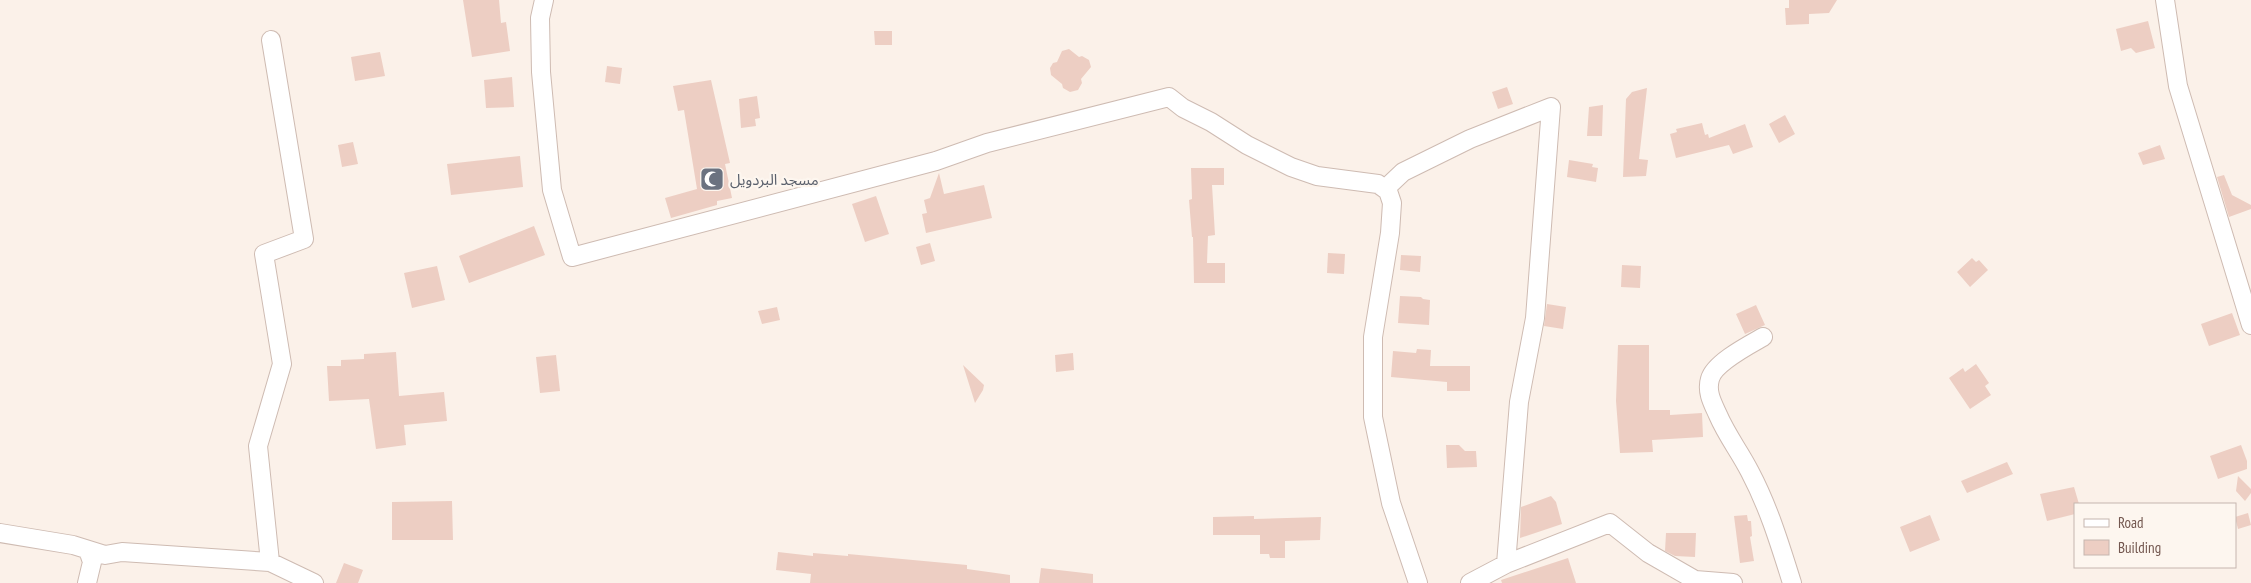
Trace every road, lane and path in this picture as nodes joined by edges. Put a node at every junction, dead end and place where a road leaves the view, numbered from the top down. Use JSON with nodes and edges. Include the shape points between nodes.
{"nodes":[{"id":1,"x":544,"y":0,"type":"edge"},
{"id":2,"x":2165,"y":0,"type":"edge"},
{"id":3,"x":271,"y":40,"type":"dead end"},
{"id":4,"x":1386,"y":189,"type":"junction"},
{"id":5,"x":2251,"y":325,"type":"edge"},
{"id":6,"x":1763,"y":337,"type":"dead end"},
{"id":7,"x":0,"y":533,"type":"edge"},
{"id":8,"x":88,"y":550,"type":"junction"},
{"id":9,"x":270,"y":562,"type":"junction"},
{"id":10,"x":1506,"y":564,"type":"junction"},
{"id":11,"x":87,"y":583,"type":"edge"},
{"id":12,"x":314,"y":583,"type":"edge"},
{"id":13,"x":1418,"y":583,"type":"edge"},
{"id":14,"x":1470,"y":583,"type":"edge"},
{"id":15,"x":1732,"y":583,"type":"edge"},
{"id":16,"x":1792,"y":583,"type":"edge"}],
"edges":[{"from":1,"to":4,"type":"street","via":[[540,18],[541,72],[552,190],[572,257],[1169,96],[1247,145],[1291,167],[1317,176],[1378,184]]},
{"from":2,"to":5,"type":"street","via":[[2178,86]]},
{"from":3,"to":9,"type":"street","via":[[304,239],[264,254],[282,364],[258,446]]},
{"from":4,"to":10,"type":"street","via":[[1403,172],[1470,139],[1551,107],[1534,318],[1519,402]]},
{"from":4,"to":13,"type":"street","via":[[1392,203],[1373,337],[1373,416],[1392,503]]},
{"from":6,"to":16,"type":"street","via":[[1715,370],[1710,378],[1709,395],[1725,433],[1750,470],[1769,510]]},
{"from":7,"to":8,"type":"street"},
{"from":8,"to":9,"type":"street","via":[[105,555],[122,552]]},
{"from":8,"to":11,"type":"street","via":[[92,562]]},
{"from":9,"to":12,"type":"street"},
{"from":10,"to":14,"type":"street"},
{"from":10,"to":15,"type":"street","via":[[1610,522],[1648,553],[1695,580]]}]}
